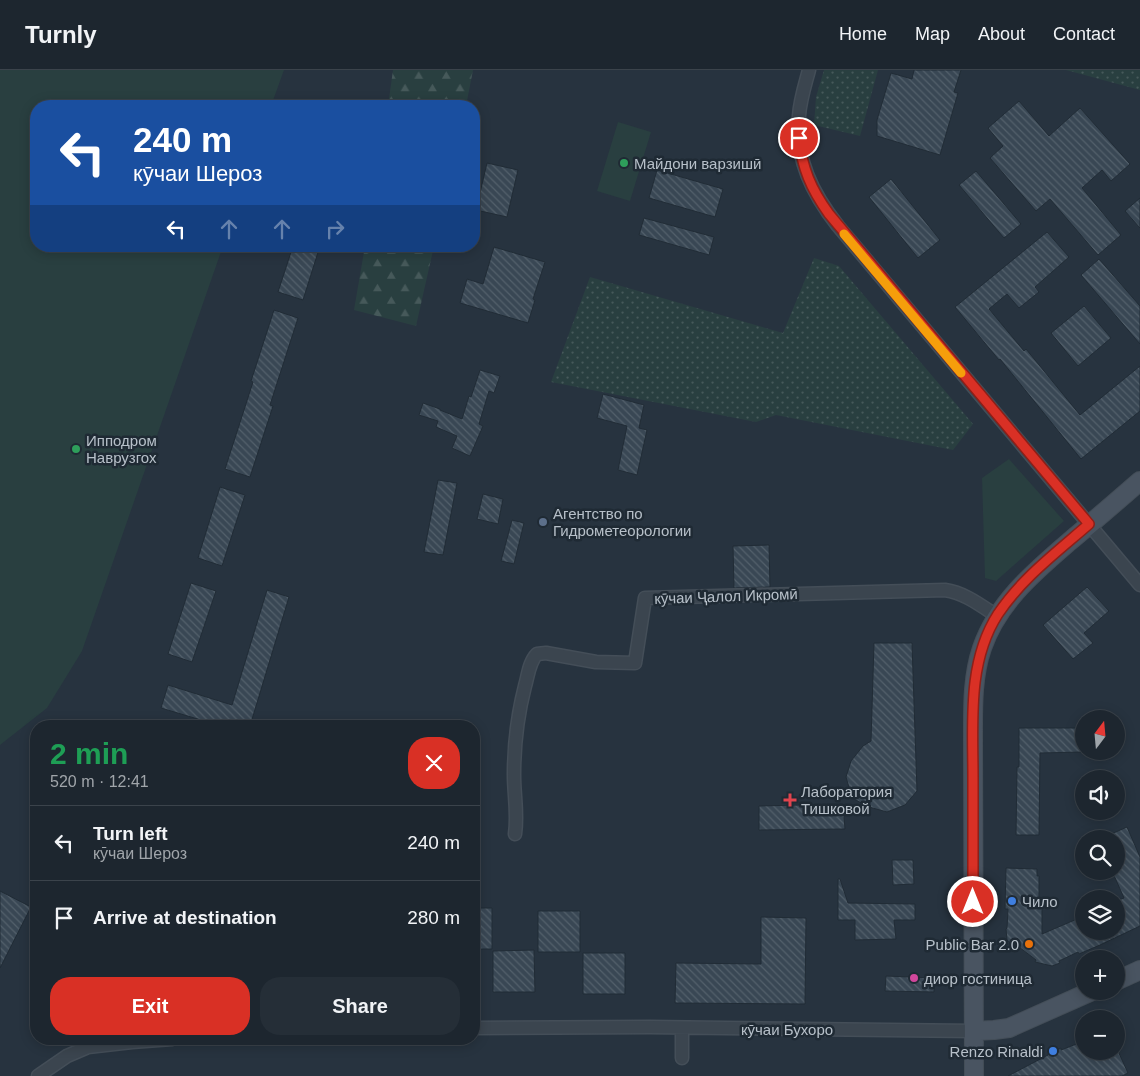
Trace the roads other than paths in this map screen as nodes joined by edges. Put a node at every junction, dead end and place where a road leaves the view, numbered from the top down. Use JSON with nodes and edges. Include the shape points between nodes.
{"nodes":[{"id":1,"x":809,"y":70,"type":"edge"},
{"id":2,"x":1140,"y":481,"type":"edge"},
{"id":3,"x":1089,"y":524,"type":"junction"},
{"id":4,"x":1140,"y":585,"type":"edge"},
{"id":5,"x":996,"y":616,"type":"junction"},
{"id":6,"x":515,"y":834,"type":"dead end"},
{"id":7,"x":1140,"y":970,"type":"edge"},
{"id":8,"x":1125,"y":977,"type":"edge"},
{"id":9,"x":1075,"y":998,"type":"edge"},
{"id":10,"x":480,"y":1028,"type":"edge"},
{"id":11,"x":682,"y":1028,"type":"junction"},
{"id":12,"x":974,"y":1031,"type":"junction"},
{"id":13,"x":106,"y":1045,"type":"edge"},
{"id":14,"x":682,"y":1058,"type":"dead end"},
{"id":15,"x":38,"y":1076,"type":"edge"},
{"id":16,"x":974,"y":1076,"type":"edge"}],
"edges":[{"from":1,"to":3,"type":"street","via":[[800,108],[800,146],[805,170],[822,204]]},
{"from":2,"to":3,"type":"street"},
{"from":3,"to":4,"type":"street"},
{"from":3,"to":5,"type":"street","via":[[1030,575]]},
{"from":5,"to":6,"type":"street","name":"кӯчаи Ҷалол Икромӣ","via":[[965,595],[945,590],[645,598],[635,663],[596,662],[546,653],[534,657],[516,725]]},
{"from":5,"to":12,"type":"street","via":[[980,654],[974,692]]},
{"from":7,"to":8,"type":"street"},
{"from":9,"to":12,"type":"street","name":"кӯчаи Бухоро","via":[[1008,1028]]},
{"from":10,"to":11,"type":"street","name":"кӯчаи Бухоро"},
{"from":11,"to":12,"type":"street","name":"кӯчаи Бухоро"},
{"from":11,"to":14,"type":"street"},
{"from":12,"to":16,"type":"street"},
{"from":13,"to":15,"type":"street","via":[[88,1047],[67,1056]]}]}
